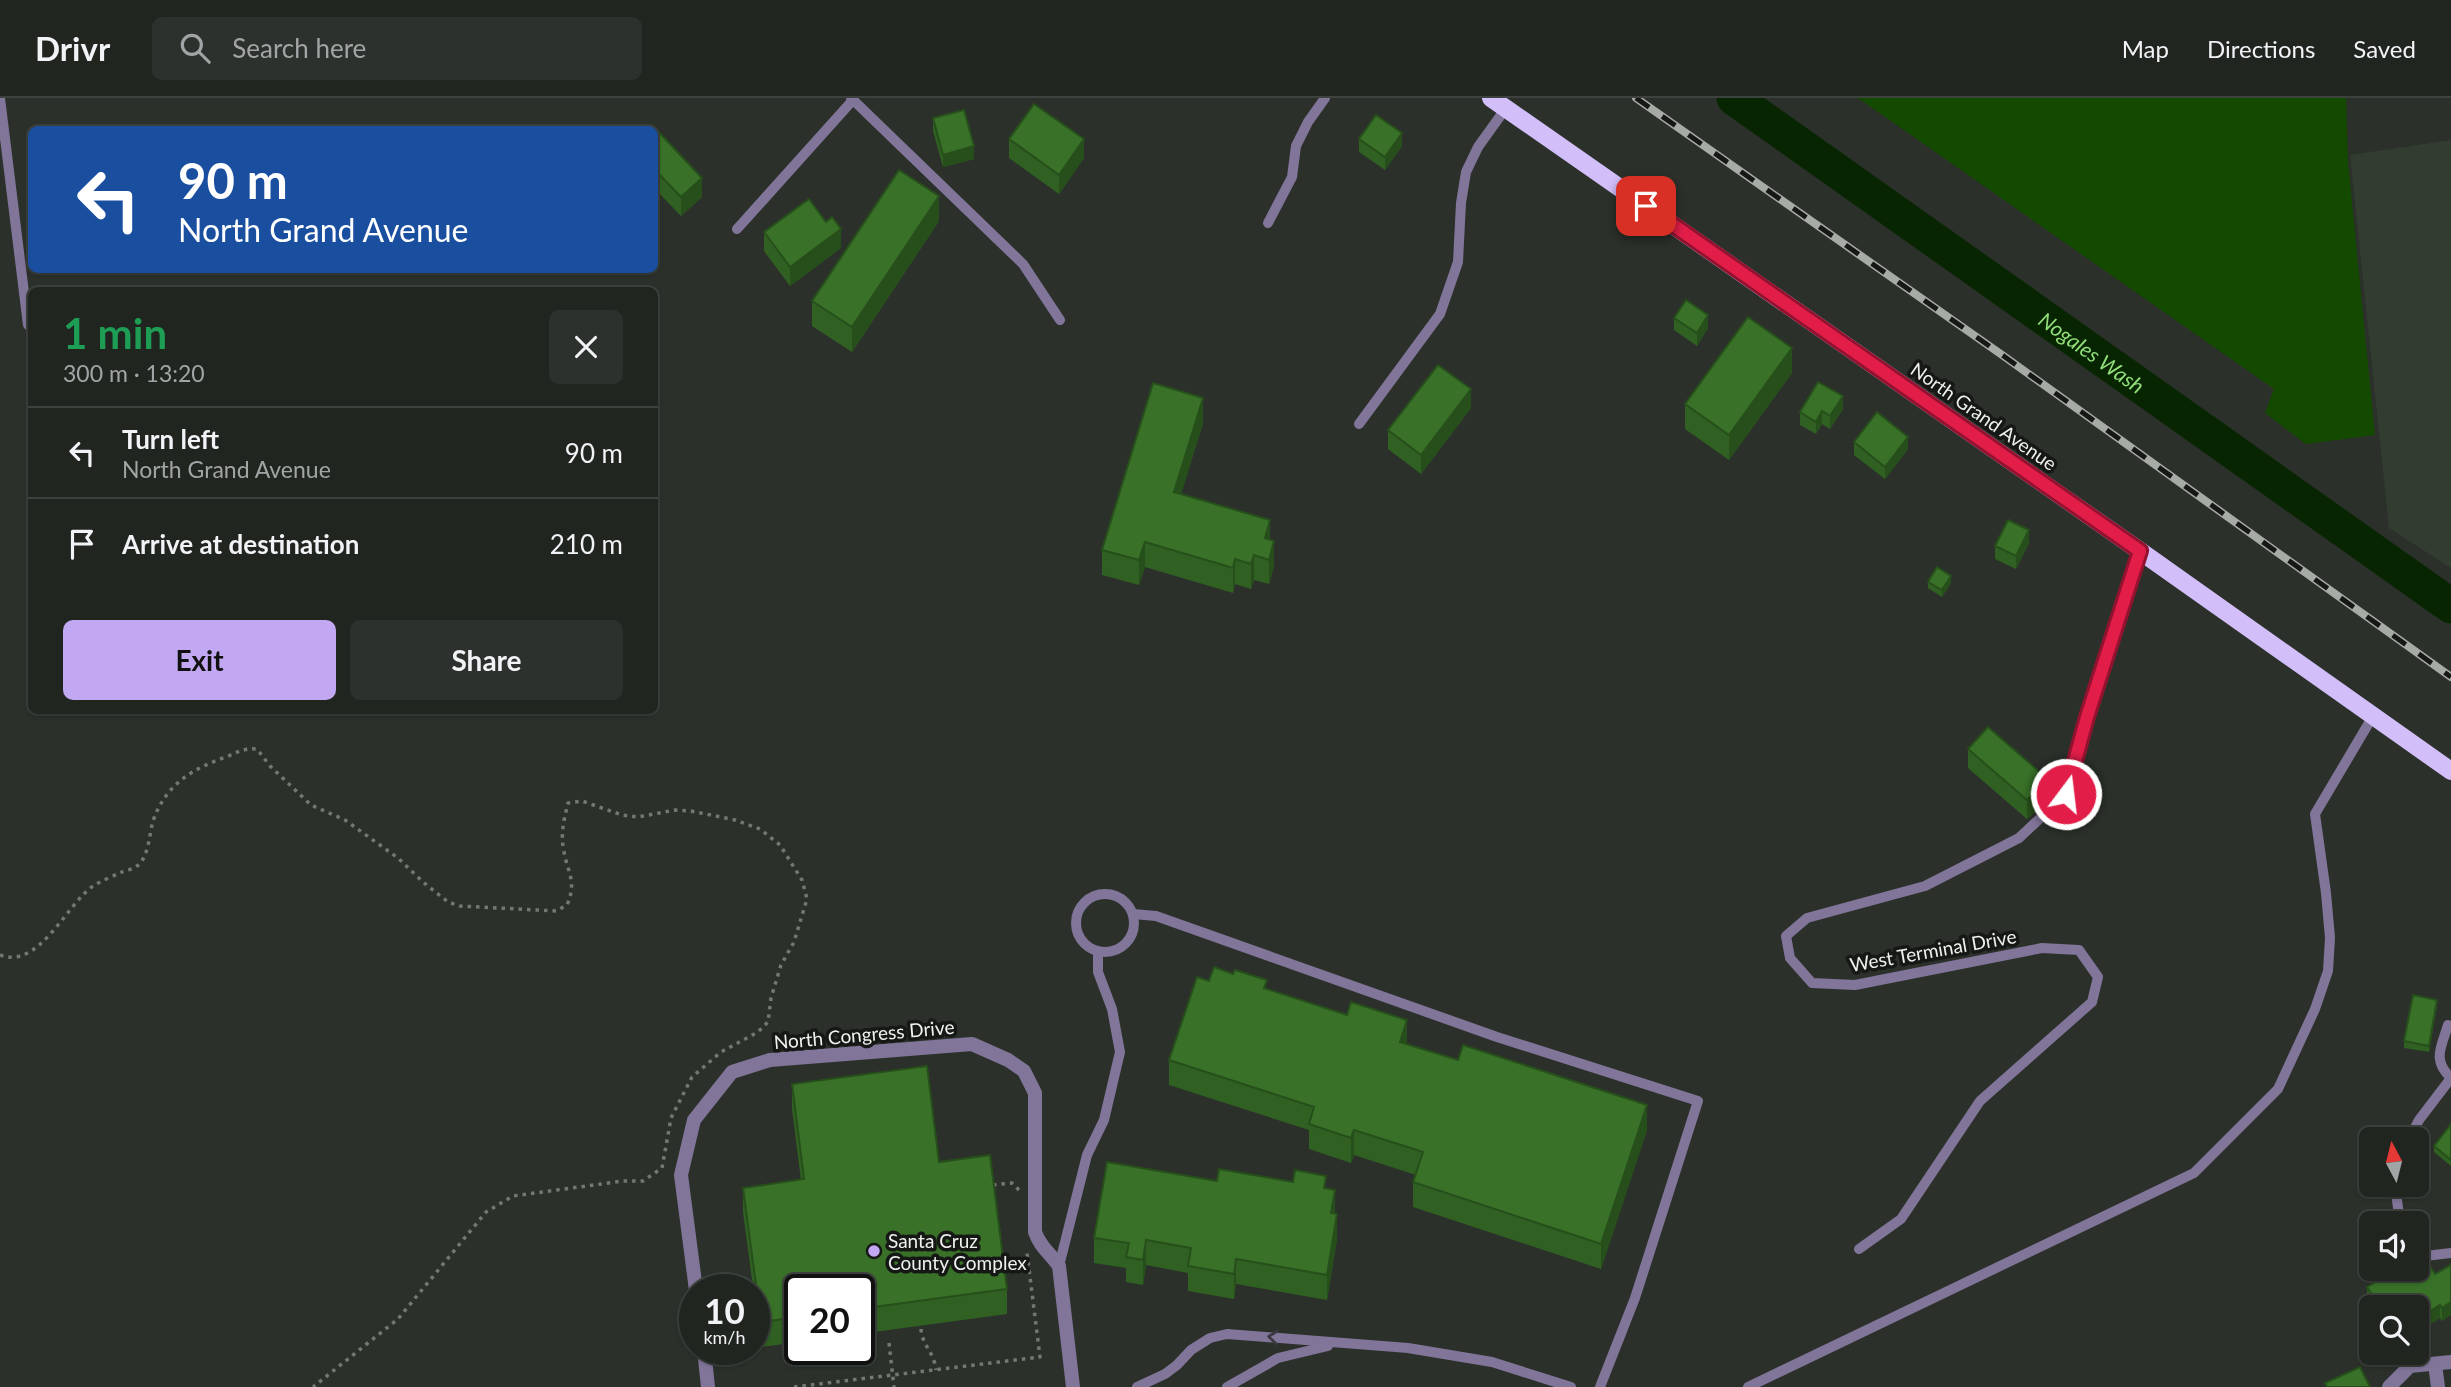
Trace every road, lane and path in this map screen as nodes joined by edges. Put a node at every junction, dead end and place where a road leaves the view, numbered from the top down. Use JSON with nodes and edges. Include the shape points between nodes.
{"nodes":[{"id":1,"x":0,"y":98,"type":"edge"},
{"id":2,"x":1325,"y":98,"type":"edge"},
{"id":3,"x":852,"y":99,"type":"edge"},
{"id":4,"x":1498,"y":103,"type":"edge"},
{"id":5,"x":1268,"y":223,"type":"dead end"},
{"id":6,"x":737,"y":229,"type":"dead end"},
{"id":7,"x":1060,"y":320,"type":"dead end"},
{"id":8,"x":28,"y":325,"type":"dead end"},
{"id":9,"x":1359,"y":424,"type":"dead end"},
{"id":10,"x":2140,"y":551,"type":"junction"},
{"id":11,"x":2373,"y":716,"type":"junction"},
{"id":12,"x":2451,"y":771,"type":"edge"},
{"id":13,"x":1133,"y":914,"type":"junction"},
{"id":14,"x":1098,"y":952,"type":"junction"},
{"id":15,"x":0,"y":955,"type":"edge"},
{"id":16,"x":2448,"y":1025,"type":"dead end"},
{"id":17,"x":2451,"y":1078,"type":"edge"},
{"id":18,"x":2415,"y":1127,"type":"edge"},
{"id":19,"x":993,"y":1185,"type":"edge"},
{"id":20,"x":1020,"y":1191,"type":"dead end"},
{"id":21,"x":1026,"y":1246,"type":"dead end"},
{"id":22,"x":1859,"y":1249,"type":"dead end"},
{"id":23,"x":2451,"y":1253,"type":"edge"},
{"id":24,"x":2429,"y":1256,"type":"edge"},
{"id":25,"x":1059,"y":1266,"type":"junction"},
{"id":26,"x":694,"y":1274,"type":"edge"},
{"id":27,"x":921,"y":1329,"type":"dead end"},
{"id":28,"x":889,"y":1343,"type":"dead end"},
{"id":29,"x":1341,"y":1344,"type":"junction"},
{"id":30,"x":2451,"y":1362,"type":"edge"},
{"id":31,"x":2435,"y":1364,"type":"junction"},
{"id":32,"x":706,"y":1365,"type":"edge"},
{"id":33,"x":936,"y":1370,"type":"junction"},
{"id":34,"x":893,"y":1375,"type":"junction"},
{"id":35,"x":313,"y":1387,"type":"edge"},
{"id":36,"x":708,"y":1387,"type":"edge"},
{"id":37,"x":794,"y":1387,"type":"edge"},
{"id":38,"x":894,"y":1387,"type":"edge"},
{"id":39,"x":1073,"y":1387,"type":"edge"},
{"id":40,"x":1137,"y":1387,"type":"edge"},
{"id":41,"x":1227,"y":1387,"type":"edge"},
{"id":42,"x":1571,"y":1387,"type":"edge"},
{"id":43,"x":1600,"y":1387,"type":"edge"},
{"id":44,"x":1748,"y":1387,"type":"edge"},
{"id":45,"x":2389,"y":1387,"type":"edge"},
{"id":46,"x":2438,"y":1387,"type":"edge"}],
"edges":[{"from":1,"to":8,"type":"lane"},
{"from":2,"to":5,"type":"lane","via":[[1296,146],[1292,177]]},
{"from":3,"to":6,"type":"lane"},
{"from":3,"to":7,"type":"lane","via":[[1023,264]]},
{"from":4,"to":9,"type":"lane","via":[[1466,172],[1458,262],[1440,314]]},
{"from":4,"to":10,"type":"main road","name":"North Grand Avenue"},
{"from":10,"to":11,"type":"main road","name":"North Grand Avenue"},
{"from":10,"to":22,"type":"lane","name":"West Terminal Drive","via":[[2066,794],[2019,838],[1925,886],[1807,918],[1786,936],[1790,958],[1812,983],[1855,985],[2042,948],[2079,950],[2098,977],[2092,1002],[1980,1101],[1901,1219]]},
{"from":11,"to":12,"type":"main road","name":"North Grand Avenue"},
{"from":11,"to":44,"type":"lane","via":[[2315,814],[2330,938],[2328,971],[2278,1090],[2194,1173]]},
{"from":13,"to":14,"type":"lane","via":[[1133,931],[1124,946]]},
{"from":13,"to":14,"type":"lane","via":[[1122,899],[1104,893],[1080,906],[1077,934]]},
{"from":13,"to":43,"type":"lane","via":[[1156,916],[1497,1037],[1698,1101],[1635,1298]]},
{"from":14,"to":25,"type":"lane","via":[[1098,972],[1112,1009],[1120,1052],[1104,1120],[1087,1155]]},
{"from":15,"to":35,"type":"path","via":[[20,957],[54,932],[94,885],[137,867],[162,801],[181,779],[244,748],[257,749],[311,805],[345,820],[435,892],[460,906],[556,911],[567,905],[572,886],[562,827],[568,803],[582,801],[638,817],[691,811],[760,829],[780,845],[802,880],[807,899],[775,982],[768,1022],[692,1077],[671,1118],[662,1168],[643,1181],[513,1196],[486,1212],[398,1319]]},
{"from":16,"to":17,"type":"lane","via":[[2439,1054],[2441,1068]]},
{"from":17,"to":18,"type":"lane"},
{"from":19,"to":20,"type":"path","via":[[1012,1183]]},
{"from":21,"to":33,"type":"path","via":[[1040,1357]]},
{"from":23,"to":24,"type":"lane"},
{"from":25,"to":26,"type":"street","name":"North Congress Drive","via":[[1040,1246],[1035,1232],[1035,1093],[1024,1071],[972,1044],[770,1060],[732,1072],[694,1121],[681,1175]]},
{"from":25,"to":39,"type":"street"},
{"from":27,"to":33,"type":"path","via":[[922,1339],[935,1357]]},
{"from":28,"to":34,"type":"path"},
{"from":29,"to":40,"type":"lane","one_way":true,"via":[[1227,1334],[1210,1338],[1166,1374]]},
{"from":29,"to":41,"type":"lane","via":[[1278,1358]]},
{"from":29,"to":42,"type":"lane","via":[[1408,1348],[1492,1363]]},
{"from":30,"to":31,"type":"street"},
{"from":31,"to":45,"type":"street","via":[[2410,1366]]},
{"from":31,"to":46,"type":"street"},
{"from":32,"to":36,"type":"street"},
{"from":33,"to":34,"type":"path"},
{"from":34,"to":37,"type":"path"},
{"from":34,"to":38,"type":"path"}]}
